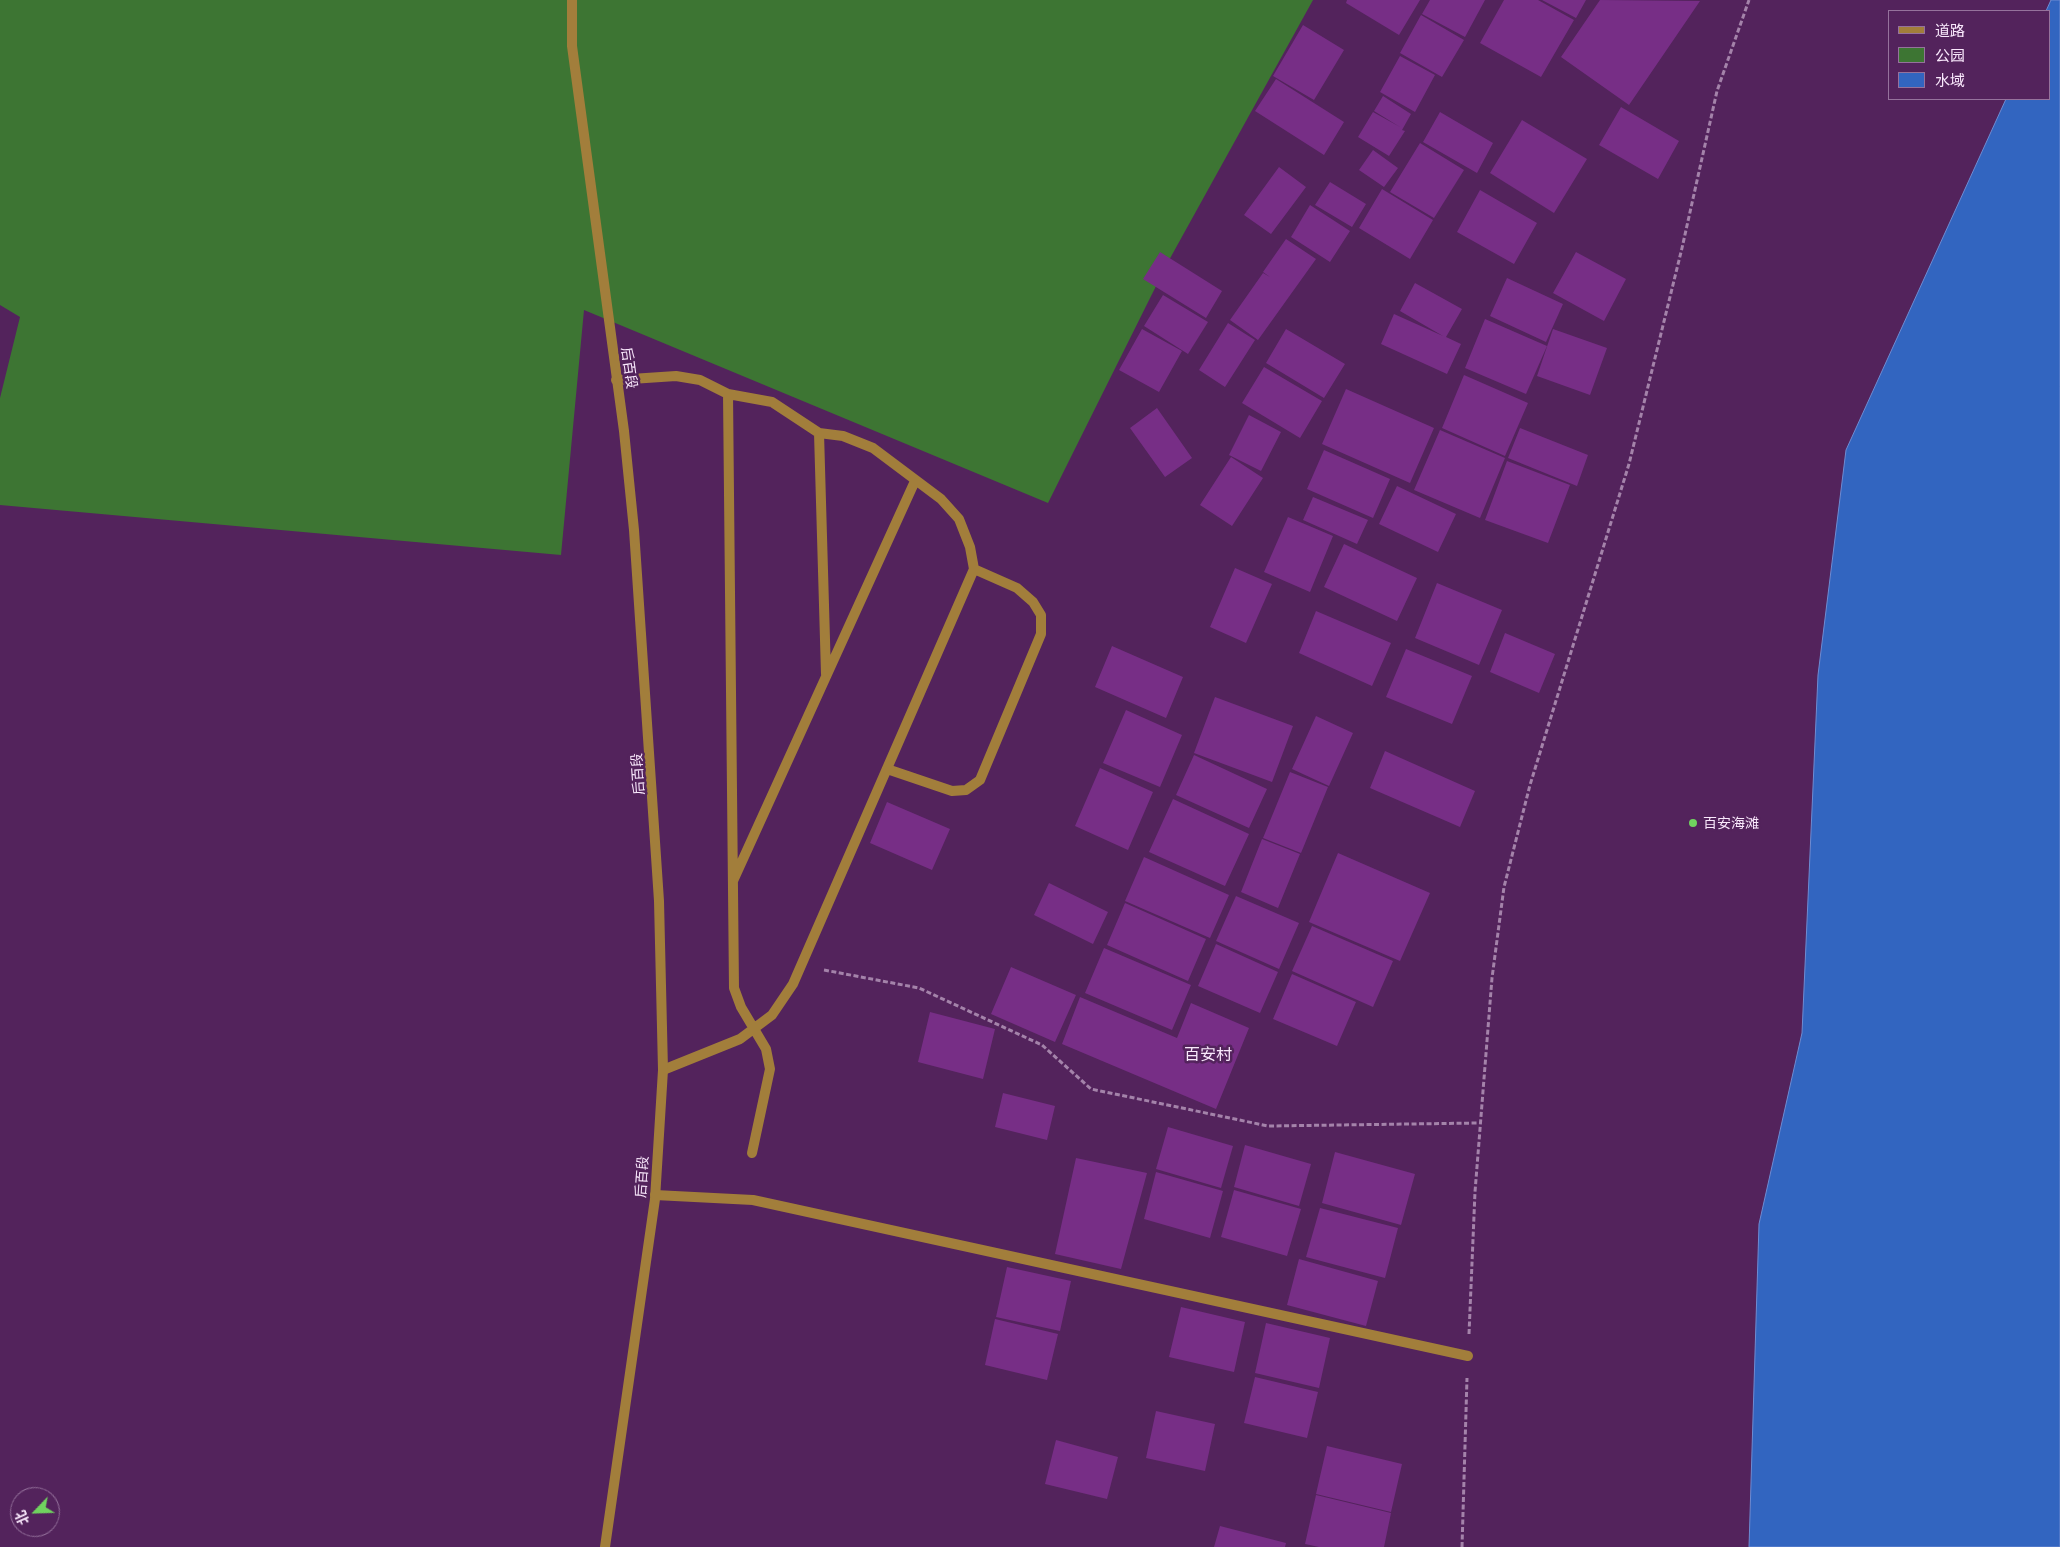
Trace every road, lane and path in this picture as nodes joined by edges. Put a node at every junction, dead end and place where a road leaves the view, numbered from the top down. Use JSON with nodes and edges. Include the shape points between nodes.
{"nodes":[{"id":1,"x":572,"y":0,"type":"edge"},
{"id":2,"x":1749,"y":0,"type":"edge"},
{"id":3,"x":616,"y":380,"type":"junction"},
{"id":4,"x":728,"y":394,"type":"junction"},
{"id":5,"x":819,"y":433,"type":"junction"},
{"id":6,"x":915,"y":481,"type":"junction"},
{"id":7,"x":974,"y":569,"type":"junction"},
{"id":8,"x":826,"y":677,"type":"junction"},
{"id":9,"x":887,"y":769,"type":"junction"},
{"id":10,"x":732,"y":884,"type":"junction"},
{"id":11,"x":801,"y":966,"type":"junction"},
{"id":12,"x":754,"y":1028,"type":"junction"},
{"id":13,"x":663,"y":1070,"type":"junction"},
{"id":14,"x":1480,"y":1123,"type":"junction"},
{"id":15,"x":752,"y":1153,"type":"dead end"},
{"id":16,"x":655,"y":1195,"type":"junction"},
{"id":17,"x":1468,"y":1356,"type":"junction"},
{"id":18,"x":605,"y":1547,"type":"edge"},
{"id":19,"x":1462,"y":1547,"type":"edge"}],
"edges":[{"from":1,"to":3,"type":"street","name":"后百段","via":[[572,46]]},
{"from":2,"to":14,"type":"path","via":[[1717,91],[1629,464],[1530,785],[1504,887],[1492,978]]},
{"from":3,"to":4,"type":"street","via":[[676,376],[700,380]]},
{"from":3,"to":13,"type":"street","name":"后百段","via":[[634,530],[649,732],[660,901]]},
{"from":4,"to":5,"type":"street","via":[[772,402]]},
{"from":4,"to":10,"type":"street"},
{"from":5,"to":6,"type":"street","via":[[844,436],[873,448]]},
{"from":5,"to":8,"type":"street"},
{"from":6,"to":7,"type":"street","via":[[942,499],[959,519]]},
{"from":6,"to":8,"type":"street"},
{"from":7,"to":9,"type":"street"},
{"from":7,"to":9,"type":"street","via":[[1017,588],[1033,602],[1041,615],[1041,634],[980,780],[966,790],[952,791]]},
{"from":8,"to":10,"type":"street"},
{"from":9,"to":11,"type":"street"},
{"from":10,"to":12,"type":"street","via":[[734,988]]},
{"from":11,"to":12,"type":"street","via":[[772,1015]]},
{"from":11,"to":14,"type":"path","via":[[919,988],[1042,1045],[1091,1089],[1268,1126]]},
{"from":12,"to":13,"type":"street","via":[[740,1039]]},
{"from":12,"to":15,"type":"street","via":[[766,1049],[770,1069]]},
{"from":13,"to":16,"type":"street","name":"后百段"},
{"from":14,"to":17,"type":"path"},
{"from":16,"to":17,"type":"street","via":[[753,1200]]},
{"from":16,"to":18,"type":"street","name":"后百段"},
{"from":17,"to":19,"type":"path"}]}
